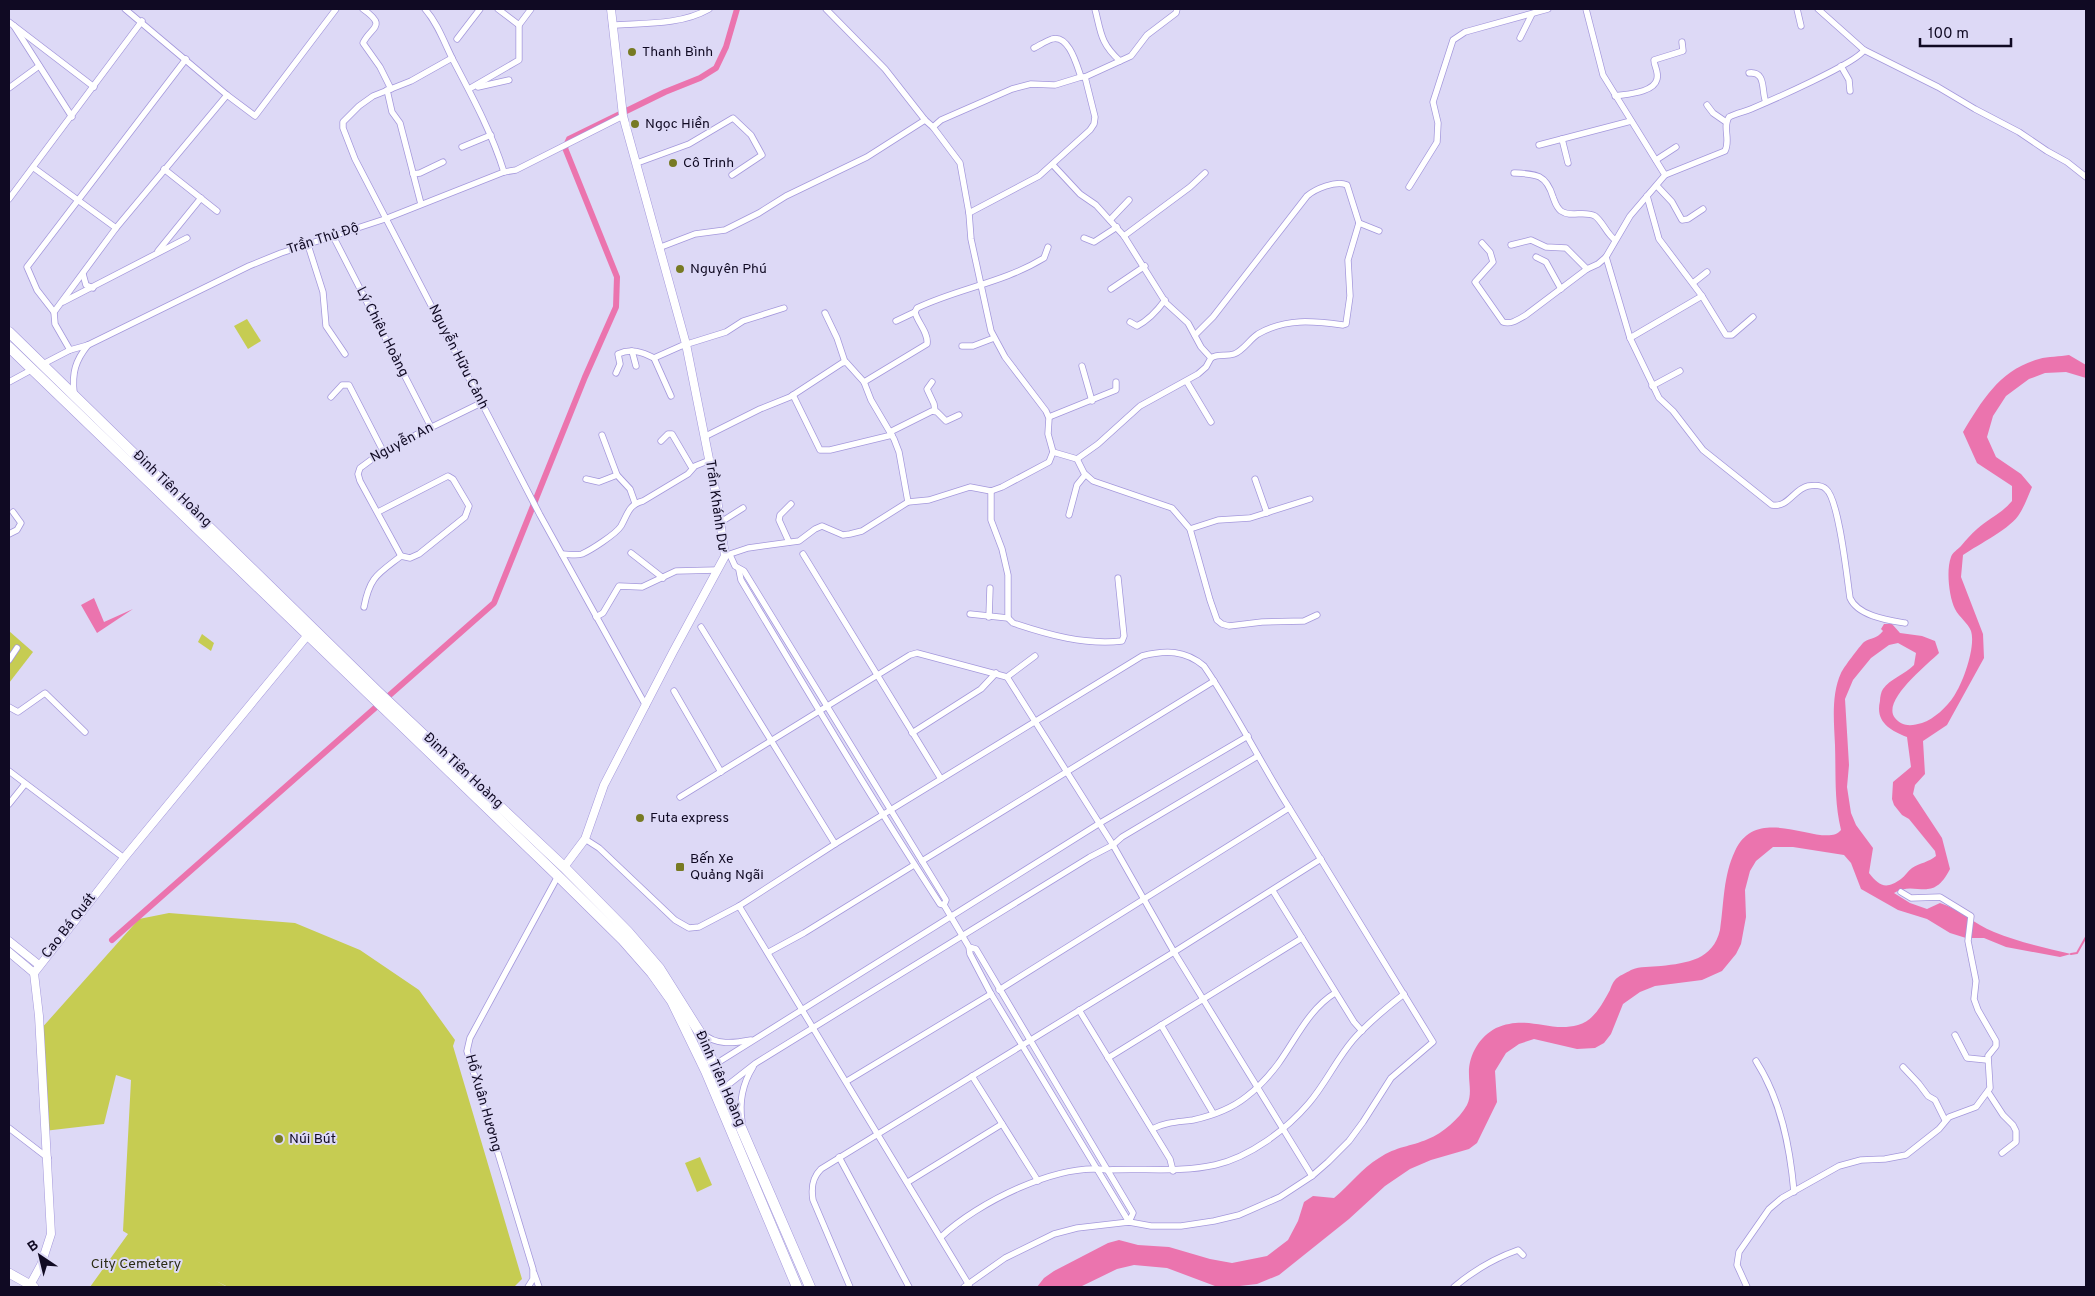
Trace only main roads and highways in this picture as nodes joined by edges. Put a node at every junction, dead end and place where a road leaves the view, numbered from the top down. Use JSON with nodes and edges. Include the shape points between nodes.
{"nodes":[{"id":1,"x":9,"y":332,"type":"edge"},
{"id":2,"x":9,"y":347,"type":"edge"},
{"id":3,"x":165,"y":483,"type":"junction"},
{"id":4,"x":157,"y":490,"type":"junction"},
{"id":5,"x":375,"y":695,"type":"junction"},
{"id":6,"x":391,"y":709,"type":"junction"},
{"id":7,"x":564,"y":867,"type":"junction"},
{"id":8,"x":558,"y":876,"type":"junction"},
{"id":9,"x":9,"y":1273,"type":"edge"},
{"id":10,"x":31,"y":1287,"type":"edge"},
{"id":11,"x":796,"y":1287,"type":"edge"},
{"id":12,"x":810,"y":1287,"type":"edge"}],
"edges":[{"from":1,"to":3,"type":"highway","name":"Đinh Tiên Hoàng"},
{"from":2,"to":4,"type":"highway","name":"Đinh Tiên Hoàng"},
{"from":3,"to":4,"type":"highway"},
{"from":3,"to":5,"type":"highway","name":"Đinh Tiên Hoàng"},
{"from":4,"to":5,"type":"highway","name":"Đinh Tiên Hoàng","via":[[307,636]]},
{"from":5,"to":6,"type":"highway","name":"Đinh Tiên Hoàng"},
{"from":6,"to":7,"type":"highway","name":"Đinh Tiên Hoàng"},
{"from":6,"to":8,"type":"highway","name":"Đinh Tiên Hoàng"},
{"from":7,"to":8,"type":"highway"},
{"from":7,"to":12,"type":"highway","name":"Đinh Tiên Hoàng","via":[[660,968],[697,1028]]},
{"from":8,"to":11,"type":"highway","name":"Đinh Tiên Hoàng","via":[[623,940],[672,1001],[706,1071]]},
{"from":9,"to":10,"type":"main road"}]}
